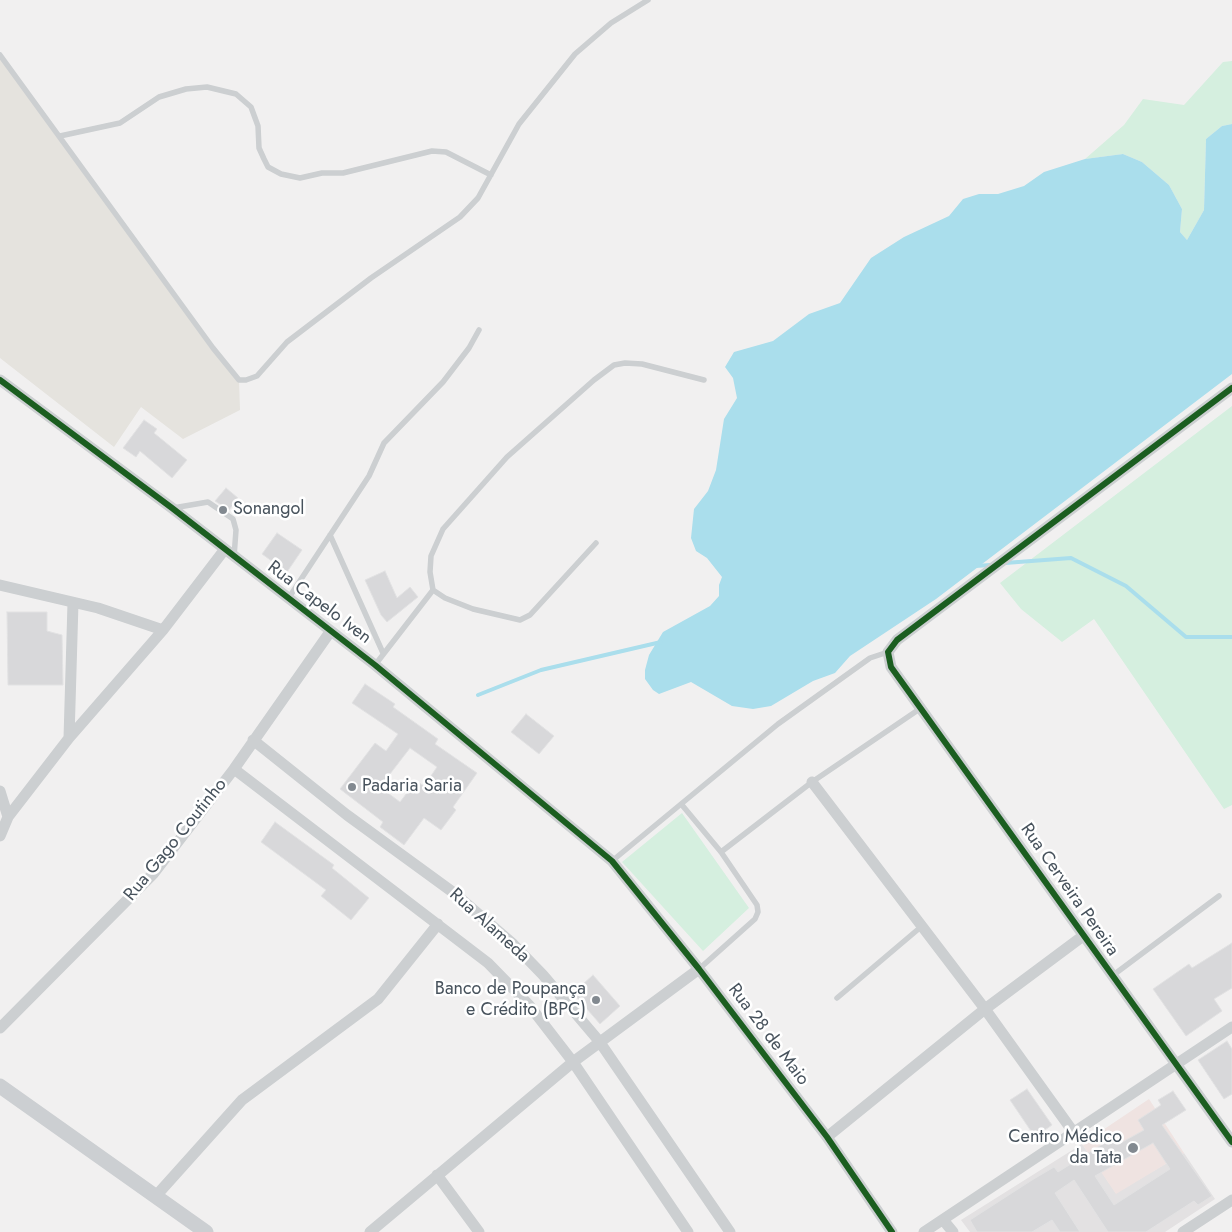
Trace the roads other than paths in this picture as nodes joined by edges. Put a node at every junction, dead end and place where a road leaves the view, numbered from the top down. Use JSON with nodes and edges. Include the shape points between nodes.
{"nodes":[{"id":1,"x":648,"y":0,"type":"edge"},
{"id":2,"x":0,"y":55,"type":"edge"},
{"id":3,"x":60,"y":136,"type":"junction"},
{"id":4,"x":491,"y":175,"type":"junction"},
{"id":5,"x":479,"y":330,"type":"dead end"},
{"id":6,"x":0,"y":380,"type":"edge"},
{"id":7,"x":704,"y":380,"type":"dead end"},
{"id":8,"x":1232,"y":388,"type":"edge"},
{"id":9,"x":172,"y":508,"type":"junction"},
{"id":10,"x":330,"y":535,"type":"junction"},
{"id":11,"x":596,"y":543,"type":"dead end"},
{"id":12,"x":230,"y":553,"type":"junction"},
{"id":13,"x":0,"y":585,"type":"edge"},
{"id":14,"x":433,"y":590,"type":"junction"},
{"id":15,"x":288,"y":599,"type":"junction"},
{"id":16,"x":74,"y":602,"type":"junction"},
{"id":17,"x":163,"y":630,"type":"junction"},
{"id":18,"x":330,"y":632,"type":"junction"},
{"id":19,"x":888,"y":652,"type":"junction"},
{"id":20,"x":383,"y":653,"type":"junction"},
{"id":21,"x":375,"y":665,"type":"junction"},
{"id":22,"x":921,"y":708,"type":"junction"},
{"id":23,"x":69,"y":738,"type":"junction"},
{"id":24,"x":253,"y":740,"type":"junction"},
{"id":25,"x":234,"y":769,"type":"junction"},
{"id":26,"x":812,"y":782,"type":"junction"},
{"id":27,"x":0,"y":791,"type":"edge"},
{"id":28,"x":682,"y":805,"type":"junction"},
{"id":29,"x":8,"y":817,"type":"junction"},
{"id":30,"x":0,"y":836,"type":"edge"},
{"id":31,"x":722,"y":852,"type":"junction"},
{"id":32,"x":612,"y":861,"type":"junction"},
{"id":33,"x":1219,"y":896,"type":"dead end"},
{"id":34,"x":438,"y":924,"type":"junction"},
{"id":35,"x":922,"y":926,"type":"junction"},
{"id":36,"x":1083,"y":936,"type":"junction"},
{"id":37,"x":699,"y":969,"type":"junction"},
{"id":38,"x":1112,"y":976,"type":"junction"},
{"id":39,"x":837,"y":998,"type":"dead end"},
{"id":40,"x":985,"y":1009,"type":"junction"},
{"id":41,"x":1232,"y":1027,"type":"edge"},
{"id":42,"x":0,"y":1028,"type":"edge"},
{"id":43,"x":599,"y":1041,"type":"junction"},
{"id":44,"x":573,"y":1062,"type":"junction"},
{"id":45,"x":1176,"y":1065,"type":"junction"},
{"id":46,"x":0,"y":1086,"type":"edge"},
{"id":47,"x":1074,"y":1133,"type":"junction"},
{"id":48,"x":827,"y":1137,"type":"junction"},
{"id":49,"x":1232,"y":1142,"type":"edge"},
{"id":50,"x":437,"y":1175,"type":"junction"},
{"id":51,"x":155,"y":1197,"type":"junction"},
{"id":52,"x":1232,"y":1200,"type":"edge"},
{"id":53,"x":944,"y":1220,"type":"junction"},
{"id":54,"x":206,"y":1232,"type":"edge"},
{"id":55,"x":370,"y":1232,"type":"edge"},
{"id":56,"x":479,"y":1232,"type":"edge"},
{"id":57,"x":688,"y":1232,"type":"edge"},
{"id":58,"x":730,"y":1232,"type":"edge"},
{"id":59,"x":892,"y":1232,"type":"edge"},
{"id":60,"x":924,"y":1232,"type":"edge"},
{"id":61,"x":953,"y":1232,"type":"edge"},
{"id":62,"x":1183,"y":1232,"type":"edge"}],
"edges":[{"from":1,"to":4,"type":"lane","via":[[611,23],[575,54],[519,124]]},
{"from":2,"to":3,"type":"lane"},
{"from":3,"to":4,"type":"lane","via":[[120,123],[159,98],[186,89],[207,87],[236,94],[251,108],[264,159],[268,167],[281,174],[300,178],[343,173],[432,151],[446,152]]},
{"from":3,"to":4,"type":"lane","via":[[239,380],[257,376],[287,342],[371,278],[460,217],[478,198]]},
{"from":5,"to":10,"type":"lane","via":[[443,382],[384,443],[369,476]]},
{"from":6,"to":9,"type":"street","name":"Rua Capelo Iven"},
{"from":7,"to":14,"type":"lane","via":[[642,364],[625,363],[614,365],[594,380],[507,457],[442,529],[431,556]]},
{"from":8,"to":19,"type":"street","via":[[897,640]]},
{"from":9,"to":12,"type":"street","name":"Rua Capelo Iven"},
{"from":9,"to":12,"type":"lane","via":[[208,502],[233,519],[236,530]]},
{"from":10,"to":15,"type":"lane"},
{"from":10,"to":20,"type":"lane"},
{"from":11,"to":14,"type":"lane","via":[[530,615],[520,620],[474,609]]},
{"from":12,"to":15,"type":"street","name":"Rua Capelo Iven"},
{"from":12,"to":17,"type":"street"},
{"from":13,"to":16,"type":"street"},
{"from":14,"to":20,"type":"lane"},
{"from":15,"to":18,"type":"street","name":"Rua Capelo Iven"},
{"from":16,"to":17,"type":"street"},
{"from":16,"to":23,"type":"street"},
{"from":17,"to":23,"type":"street"},
{"from":18,"to":21,"type":"street","name":"Rua Capelo Iven"},
{"from":18,"to":24,"type":"street","name":"Rua Gago Coutinho"},
{"from":19,"to":22,"type":"street","name":"Rua Cerveira Pereira","via":[[891,668]]},
{"from":19,"to":28,"type":"lane","via":[[870,658],[778,724]]},
{"from":20,"to":21,"type":"lane"},
{"from":21,"to":32,"type":"street","name":"Rua Capelo Iven"},
{"from":22,"to":26,"type":"lane"},
{"from":22,"to":36,"type":"street","name":"Rua Cerveira Pereira"},
{"from":23,"to":29,"type":"street"},
{"from":24,"to":25,"type":"street","name":"Rua Gago Coutinho"},
{"from":24,"to":43,"type":"street","name":"Rua Alameda","via":[[454,893],[513,944]]},
{"from":25,"to":34,"type":"street","name":"Rua Alameda"},
{"from":25,"to":42,"type":"street","name":"Rua Gago Coutinho","via":[[154,873]]},
{"from":26,"to":31,"type":"lane"},
{"from":26,"to":35,"type":"street"},
{"from":27,"to":29,"type":"street"},
{"from":28,"to":31,"type":"lane"},
{"from":28,"to":32,"type":"lane"},
{"from":29,"to":30,"type":"street"},
{"from":31,"to":37,"type":"lane","via":[[757,905],[758,912],[755,919]]},
{"from":32,"to":37,"type":"street","name":"Rua 28 de Maio"},
{"from":33,"to":38,"type":"lane"},
{"from":34,"to":44,"type":"street","name":"Rua Alameda","via":[[488,964],[529,1005]]},
{"from":34,"to":51,"type":"street","via":[[378,999],[242,1100]]},
{"from":35,"to":39,"type":"lane"},
{"from":35,"to":40,"type":"street"},
{"from":36,"to":38,"type":"street","name":"Rua Cerveira Pereira"},
{"from":36,"to":40,"type":"street"},
{"from":37,"to":43,"type":"street"},
{"from":37,"to":48,"type":"street","name":"Rua 28 de Maio"},
{"from":38,"to":45,"type":"street","name":"Rua Cerveira Pereira"},
{"from":40,"to":47,"type":"street"},
{"from":40,"to":48,"type":"street"},
{"from":41,"to":45,"type":"street"},
{"from":43,"to":44,"type":"street"},
{"from":43,"to":58,"type":"street","name":"Rua Alameda"},
{"from":44,"to":50,"type":"street"},
{"from":44,"to":57,"type":"street","name":"Rua Alameda"},
{"from":45,"to":47,"type":"street"},
{"from":45,"to":49,"type":"street","name":"Rua Cerveira Pereira"},
{"from":46,"to":51,"type":"street"},
{"from":47,"to":53,"type":"street"},
{"from":48,"to":59,"type":"street","name":"Rua 28 de Maio"},
{"from":50,"to":55,"type":"street"},
{"from":50,"to":56,"type":"street"},
{"from":51,"to":54,"type":"street"},
{"from":52,"to":62,"type":"street"},
{"from":53,"to":60,"type":"street"},
{"from":53,"to":61,"type":"street"}]}
